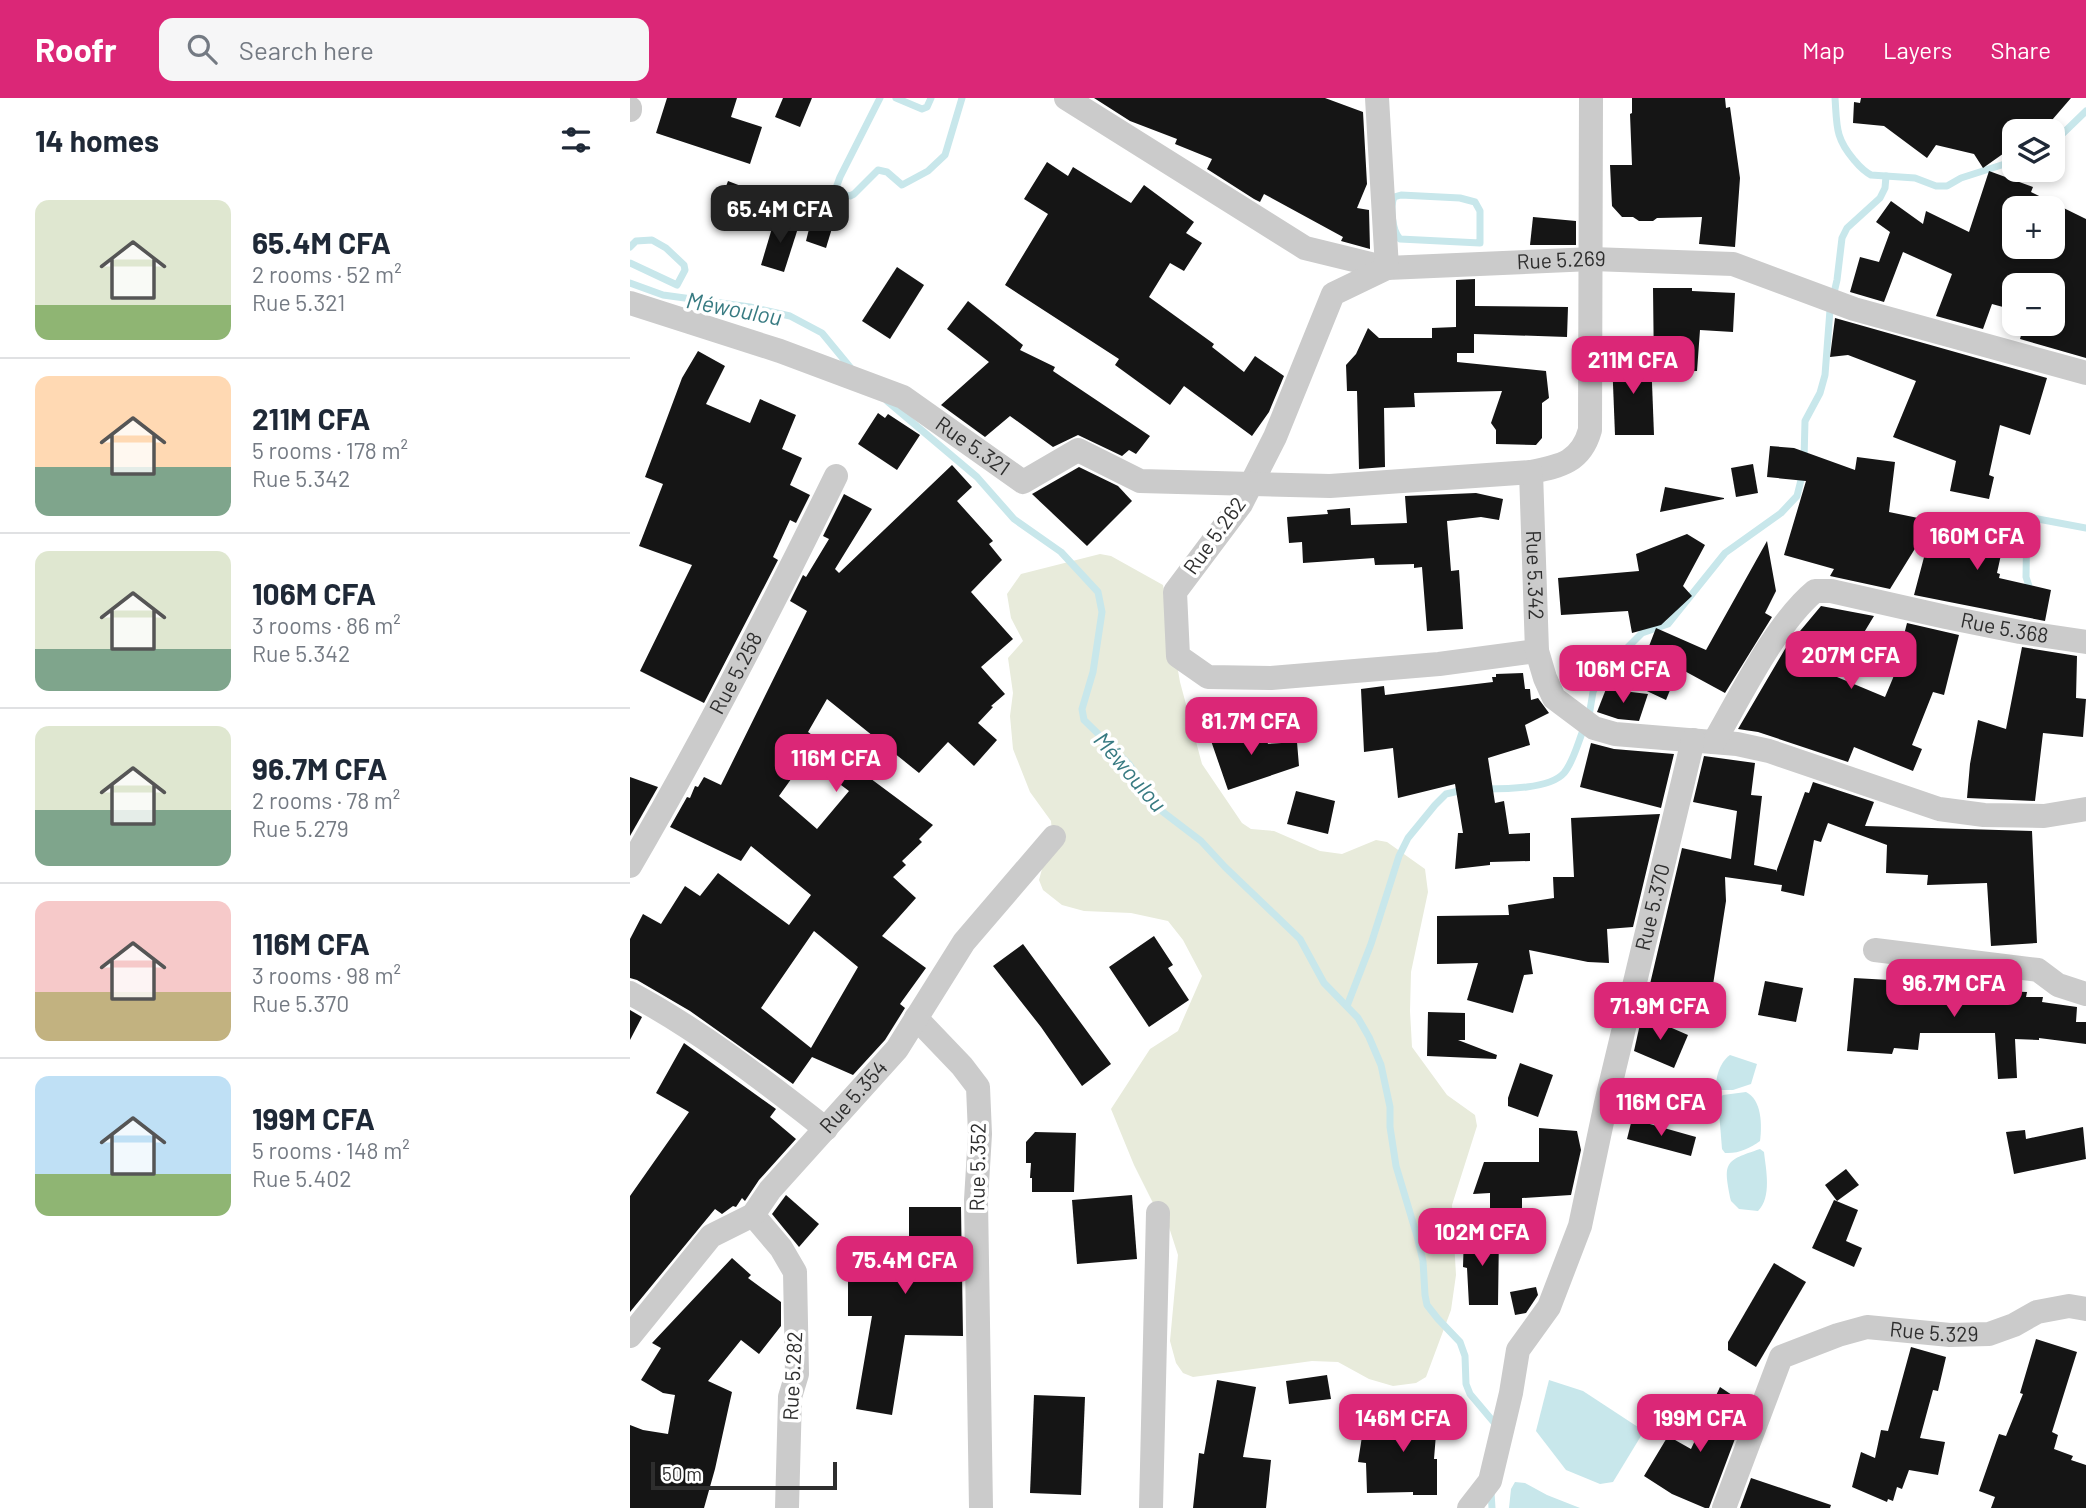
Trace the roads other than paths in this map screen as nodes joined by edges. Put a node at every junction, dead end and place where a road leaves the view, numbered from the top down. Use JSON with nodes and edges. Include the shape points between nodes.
{"nodes":[{"id":1,"x":1066,"y":98,"type":"edge"},
{"id":2,"x":1377,"y":98,"type":"edge"},
{"id":3,"x":1591,"y":98,"type":"edge"},
{"id":4,"x":1592,"y":259,"type":"junction"},
{"id":5,"x":1387,"y":268,"type":"junction"},
{"id":6,"x":630,"y":303,"type":"edge"},
{"id":7,"x":2086,"y":373,"type":"edge"},
{"id":8,"x":1531,"y":472,"type":"junction"},
{"id":9,"x":836,"y":477,"type":"dead end"},
{"id":10,"x":1250,"y":485,"type":"junction"},
{"id":11,"x":2086,"y":642,"type":"edge"},
{"id":12,"x":1537,"y":651,"type":"junction"},
{"id":13,"x":1704,"y":741,"type":"junction"},
{"id":14,"x":2086,"y":809,"type":"edge"},
{"id":15,"x":1054,"y":837,"type":"dead end"},
{"id":16,"x":630,"y":866,"type":"edge"},
{"id":17,"x":1875,"y":950,"type":"dead end"},
{"id":18,"x":630,"y":993,"type":"edge"},
{"id":19,"x":2086,"y":994,"type":"edge"},
{"id":20,"x":916,"y":1018,"type":"junction"},
{"id":21,"x":825,"y":1129,"type":"junction"},
{"id":22,"x":1158,"y":1213,"type":"dead end"},
{"id":23,"x":753,"y":1215,"type":"junction"},
{"id":24,"x":2086,"y":1309,"type":"edge"},
{"id":25,"x":630,"y":1336,"type":"edge"},
{"id":26,"x":787,"y":1508,"type":"edge"},
{"id":27,"x":981,"y":1508,"type":"edge"},
{"id":28,"x":1152,"y":1508,"type":"edge"},
{"id":29,"x":1469,"y":1508,"type":"edge"},
{"id":30,"x":1724,"y":1508,"type":"edge"}],
"edges":[{"from":1,"to":5,"type":"street","name":"Rue 5.269","via":[[1305,248]]},
{"from":2,"to":5,"type":"street"},
{"from":3,"to":4,"type":"street"},
{"from":4,"to":5,"type":"street","name":"Rue 5.269"},
{"from":4,"to":7,"type":"street","name":"Rue 5.269","via":[[1733,264],[1854,309]]},
{"from":4,"to":8,"type":"street","via":[[1590,430],[1585,446],[1574,457],[1559,466]]},
{"from":5,"to":10,"type":"street","name":"Rue 5.262","via":[[1333,294],[1275,437]]},
{"from":6,"to":10,"type":"street","name":"Rue 5.321","via":[[903,397],[1023,482],[1078,450],[1140,481]]},
{"from":8,"to":10,"type":"street","name":"Rue 5.321","via":[[1331,486]]},
{"from":8,"to":12,"type":"street","name":"Rue 5.342"},
{"from":9,"to":16,"type":"street","name":"Rue 5.258","via":[[683,776]]},
{"from":10,"to":12,"type":"street","name":"Rue 5.262","via":[[1241,504],[1175,592],[1178,656],[1208,677],[1271,678]]},
{"from":11,"to":13,"type":"street","name":"Rue 5.368","via":[[1815,591],[1803,600]]},
{"from":12,"to":13,"type":"street","name":"Rue 5.342","via":[[1554,698],[1594,728]]},
{"from":13,"to":14,"type":"street","name":"Rue 5.342","via":[[1769,751],[1939,808],[1984,815],[2043,816]]},
{"from":13,"to":29,"type":"street","name":"Rue 5.370","via":[[1609,1091],[1580,1226],[1549,1307],[1518,1350],[1490,1481]]},
{"from":15,"to":20,"type":"street","name":"Rue 5.354","via":[[964,942]]},
{"from":17,"to":19,"type":"street","via":[[2038,970],[2058,985]]},
{"from":18,"to":21,"type":"street","via":[[742,1063]]},
{"from":20,"to":21,"type":"street","name":"Rue 5.354","via":[[897,1049]]},
{"from":20,"to":27,"type":"street","name":"Rue 5.352","via":[[978,1087]]},
{"from":21,"to":23,"type":"street","name":"Rue 5.354"},
{"from":22,"to":28,"type":"street"},
{"from":23,"to":25,"type":"street","name":"Rue 5.354","via":[[711,1236]]},
{"from":23,"to":26,"type":"street","name":"Rue 5.282","via":[[795,1272],[797,1374],[790,1397]]},
{"from":24,"to":30,"type":"street","name":"Rue 5.329","via":[[2068,1306],[2037,1312],[1989,1334],[1867,1327],[1781,1357]]}]}
